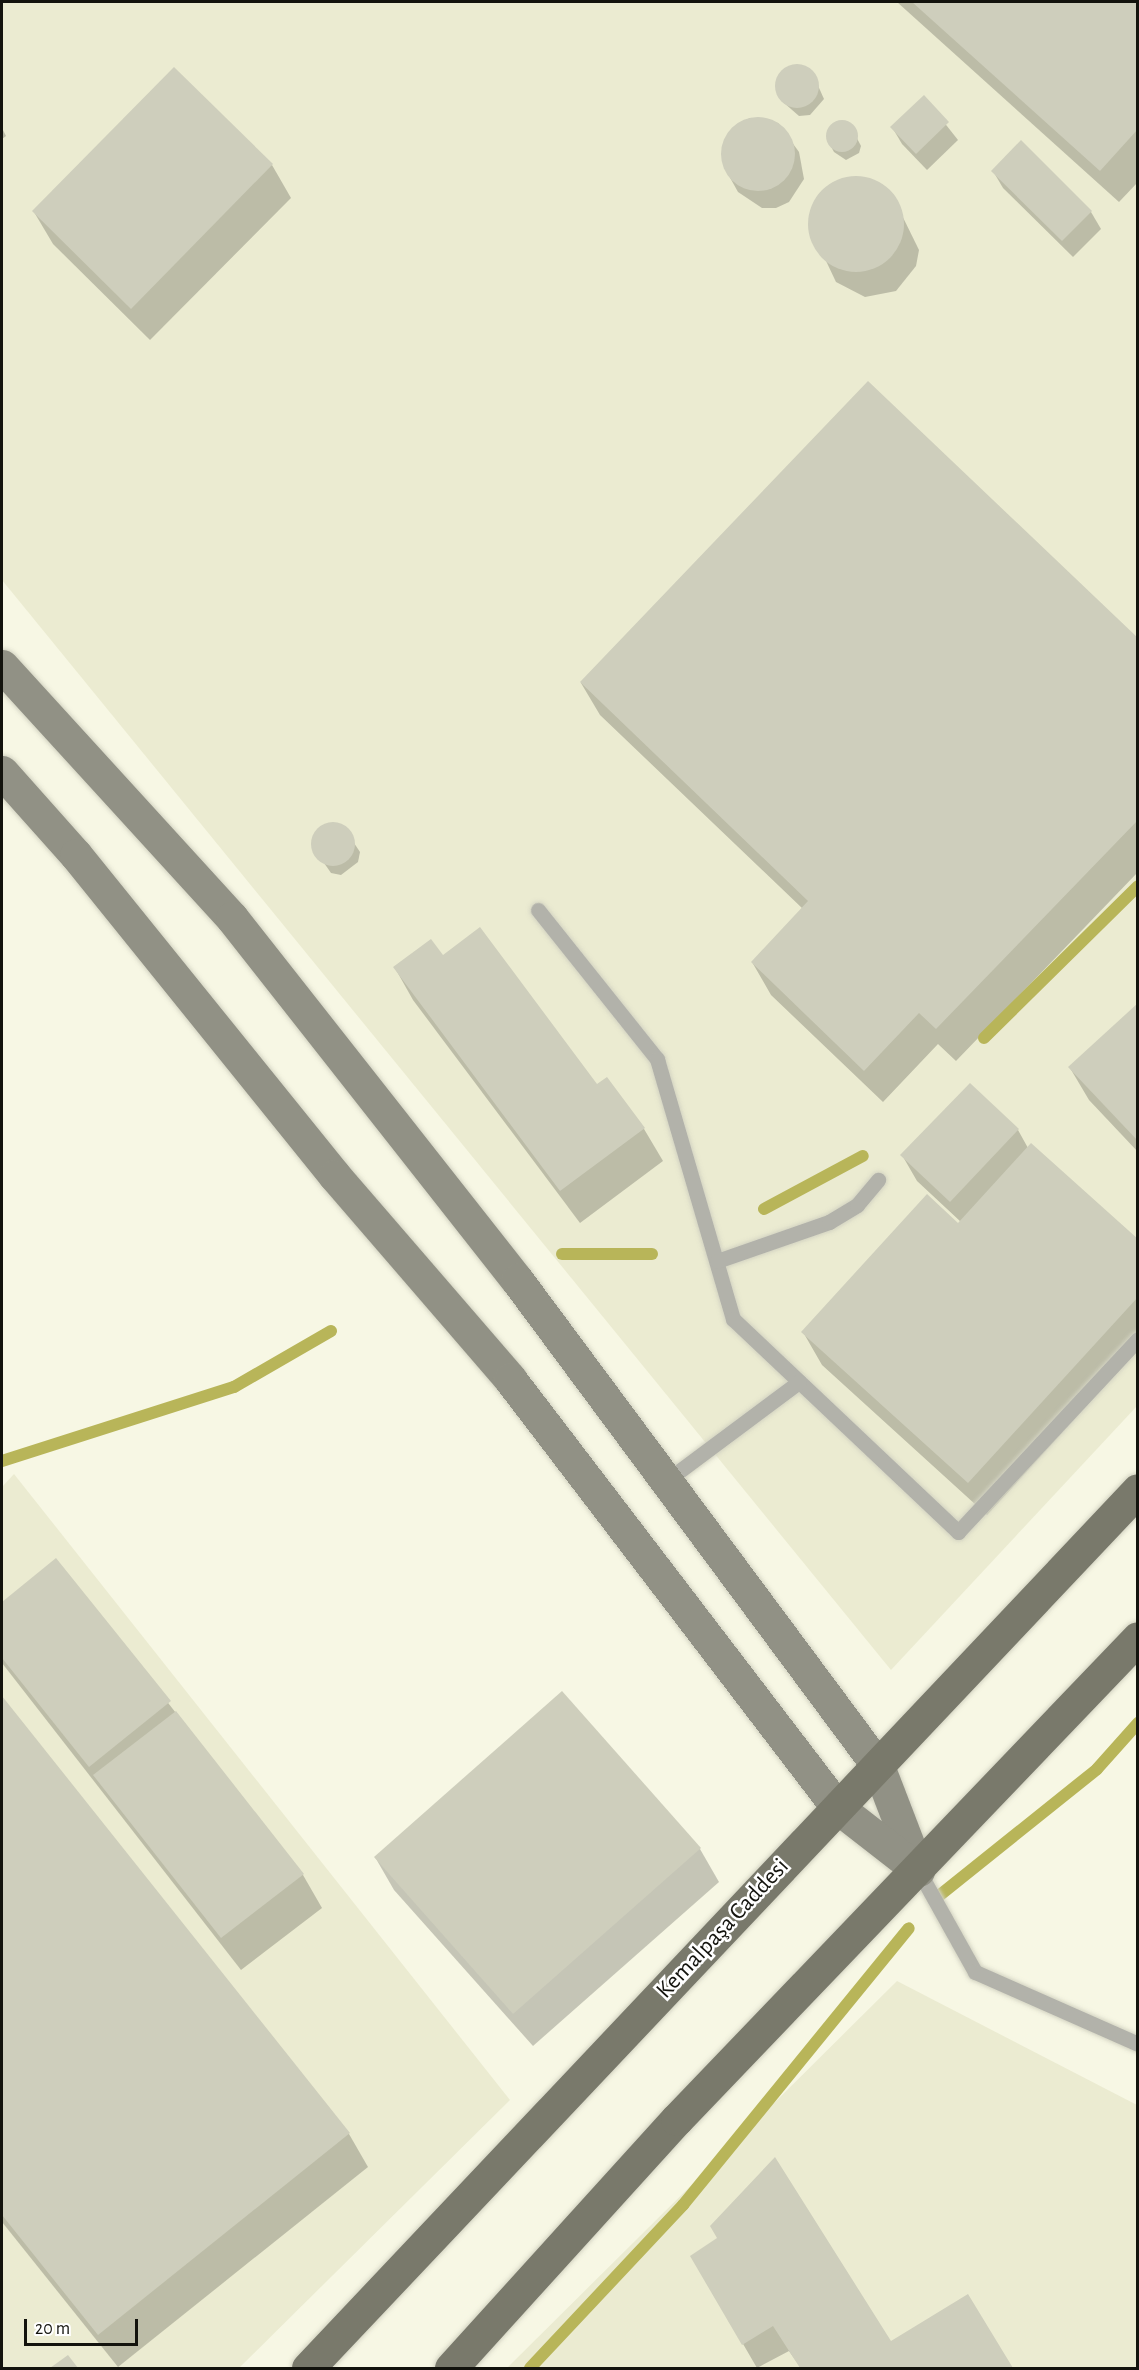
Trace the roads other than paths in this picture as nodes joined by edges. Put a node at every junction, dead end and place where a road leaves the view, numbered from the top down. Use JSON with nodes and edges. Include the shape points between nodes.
{"nodes":[{"id":1,"x":2,"y":666,"type":"edge"},
{"id":2,"x":2,"y":772,"type":"edge"},
{"id":3,"x":538,"y":910,"type":"dead end"},
{"id":4,"x":878,"y":1180,"type":"dead end"},
{"id":5,"x":717,"y":1261,"type":"junction"},
{"id":6,"x":1137,"y":1340,"type":"edge"},
{"id":7,"x":799,"y":1382,"type":"junction"},
{"id":8,"x":666,"y":1481,"type":"junction"},
{"id":9,"x":1137,"y":1490,"type":"edge"},
{"id":10,"x":1137,"y":1638,"type":"edge"},
{"id":11,"x":878,"y":1766,"type":"junction"},
{"id":12,"x":837,"y":1807,"type":"junction"},
{"id":13,"x":918,"y":1870,"type":"junction"},
{"id":14,"x":1137,"y":2044,"type":"edge"},
{"id":15,"x":308,"y":2368,"type":"edge"},
{"id":16,"x":451,"y":2368,"type":"edge"}],
"edges":[{"from":1,"to":8,"type":"street","via":[[232,918],[517,1280]]},
{"from":2,"to":12,"type":"street","via":[[75,855],[335,1176],[510,1379]]},
{"from":3,"to":5,"type":"lane","via":[[657,1059]]},
{"from":4,"to":5,"type":"lane","via":[[857,1205],[829,1221]]},
{"from":5,"to":7,"type":"lane","via":[[733,1320]]},
{"from":6,"to":7,"type":"lane","via":[[958,1532]]},
{"from":7,"to":8,"type":"lane"},
{"from":8,"to":11,"type":"street"},
{"from":9,"to":11,"type":"main road","name":"Kemalpaşa Caddesi"},
{"from":10,"to":13,"type":"main road"},
{"from":11,"to":12,"type":"main road","name":"Kemalpaşa Caddesi"},
{"from":11,"to":13,"type":"street"},
{"from":12,"to":13,"type":"street"},
{"from":12,"to":15,"type":"main road","name":"Kemalpaşa Caddesi"},
{"from":13,"to":14,"type":"lane","via":[[975,1972]]},
{"from":13,"to":16,"type":"main road","via":[[677,2119]]}]}
